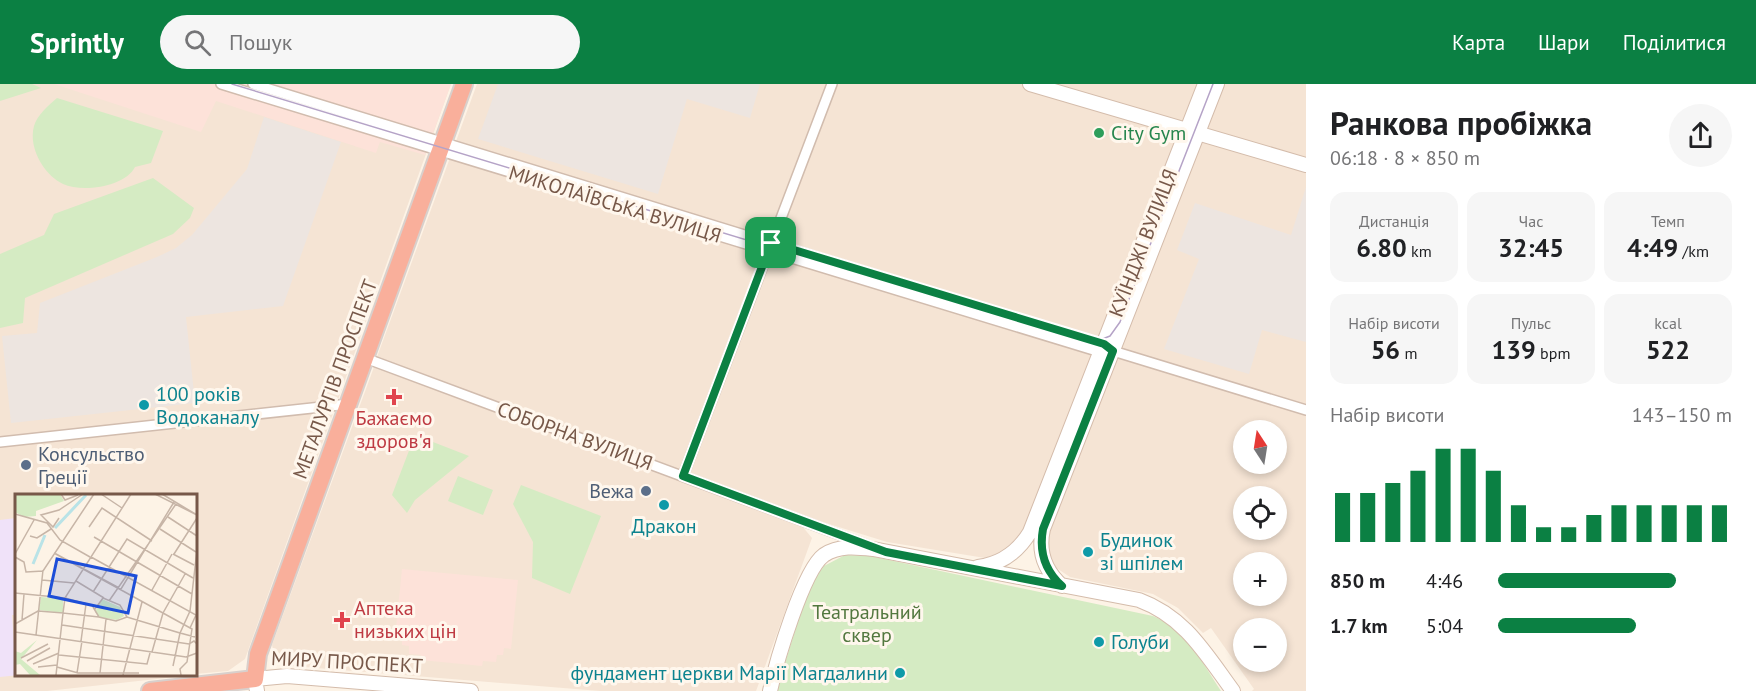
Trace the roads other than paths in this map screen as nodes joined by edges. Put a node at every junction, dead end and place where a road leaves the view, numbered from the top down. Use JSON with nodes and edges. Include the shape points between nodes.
{"nodes":[{"id":1,"x":222,"y":84,"type":"edge"},
{"id":2,"x":253,"y":84,"type":"edge"},
{"id":3,"x":464,"y":84,"type":"edge"},
{"id":4,"x":832,"y":84,"type":"edge"},
{"id":5,"x":1030,"y":84,"type":"edge"},
{"id":6,"x":1205,"y":84,"type":"edge"},
{"id":7,"x":1217,"y":84,"type":"edge"},
{"id":8,"x":307,"y":105,"type":"junction"},
{"id":9,"x":1192,"y":132,"type":"junction"},
{"id":10,"x":442,"y":146,"type":"junction"},
{"id":11,"x":1306,"y":165,"type":"edge"},
{"id":12,"x":770,"y":247,"type":"junction"},
{"id":13,"x":1106,"y":349,"type":"junction"},
{"id":14,"x":365,"y":358,"type":"junction"},
{"id":15,"x":348,"y":404,"type":"junction"},
{"id":16,"x":1306,"y":410,"type":"edge"},
{"id":17,"x":0,"y":442,"type":"edge"},
{"id":18,"x":683,"y":476,"type":"junction"},
{"id":19,"x":886,"y":552,"type":"junction"},
{"id":20,"x":967,"y":568,"type":"junction"},
{"id":21,"x":1062,"y":586,"type":"junction"},
{"id":22,"x":256,"y":685,"type":"edge"},
{"id":23,"x":770,"y":690,"type":"edge"},
{"id":24,"x":150,"y":691,"type":"edge"},
{"id":25,"x":471,"y":691,"type":"edge"},
{"id":26,"x":1233,"y":691,"type":"edge"}],
"edges":[{"from":1,"to":8,"type":"street","name":"МИКОЛАЇВСЬКА ВУЛИЦЯ"},
{"from":2,"to":8,"type":"street","name":"МИКОЛАЇВСЬКА ВУЛИЦЯ"},
{"from":3,"to":10,"type":"highway","name":"МЕТАЛУРГІВ ПРОСПЕКТ"},
{"from":4,"to":12,"type":"street"},
{"from":5,"to":9,"type":"main road"},
{"from":6,"to":9,"type":"main road","name":"КУЇНДЖІ ВУЛИЦЯ"},
{"from":7,"to":9,"type":"main road","name":"КУЇНДЖІ ВУЛИЦЯ"},
{"from":8,"to":10,"type":"street","name":"МИКОЛАЇВСЬКА ВУЛИЦЯ"},
{"from":9,"to":11,"type":"main road"},
{"from":9,"to":13,"type":"main road","name":"КУЇНДЖІ ВУЛИЦЯ"},
{"from":10,"to":12,"type":"street","name":"МИКОЛАЇВСЬКА ВУЛИЦЯ"},
{"from":10,"to":14,"type":"highway","name":"МЕТАЛУРГІВ ПРОСПЕКТ"},
{"from":12,"to":13,"type":"street","name":"МИКОЛАЇВСЬКА ВУЛИЦЯ"},
{"from":12,"to":18,"type":"street"},
{"from":13,"to":16,"type":"street","name":"МИКОЛАЇВСЬКА ВУЛИЦЯ"},
{"from":13,"to":20,"type":"main road","name":"КУЇНДЖІ ВУЛИЦЯ","via":[[1026,539],[1003,560]]},
{"from":13,"to":21,"type":"main road","name":"КУЇНДЖІ ВУЛИЦЯ","via":[[1043,529],[1043,559]]},
{"from":14,"to":15,"type":"highway","name":"МЕТАЛУРГІВ ПРОСПЕКТ"},
{"from":14,"to":18,"type":"street","name":"СОБОРНА ВУЛИЦЯ"},
{"from":15,"to":17,"type":"street"},
{"from":15,"to":22,"type":"highway","name":"МЕТАЛУРГІВ ПРОСПЕКТ","via":[[258,654]]},
{"from":18,"to":19,"type":"street","name":"СОБОРНА ВУЛИЦЯ"},
{"from":19,"to":20,"type":"main road"},
{"from":19,"to":23,"type":"main road","via":[[838,549],[816,562],[800,596]]},
{"from":20,"to":21,"type":"main road"},
{"from":21,"to":26,"type":"main road","via":[[1139,600],[1166,612],[1190,631]]},
{"from":22,"to":24,"type":"highway","name":"МИРУ ПРОСПЕКТ"},
{"from":22,"to":25,"type":"main road","name":"МИРУ ПРОСПЕКТ","via":[[287,676]]}]}
